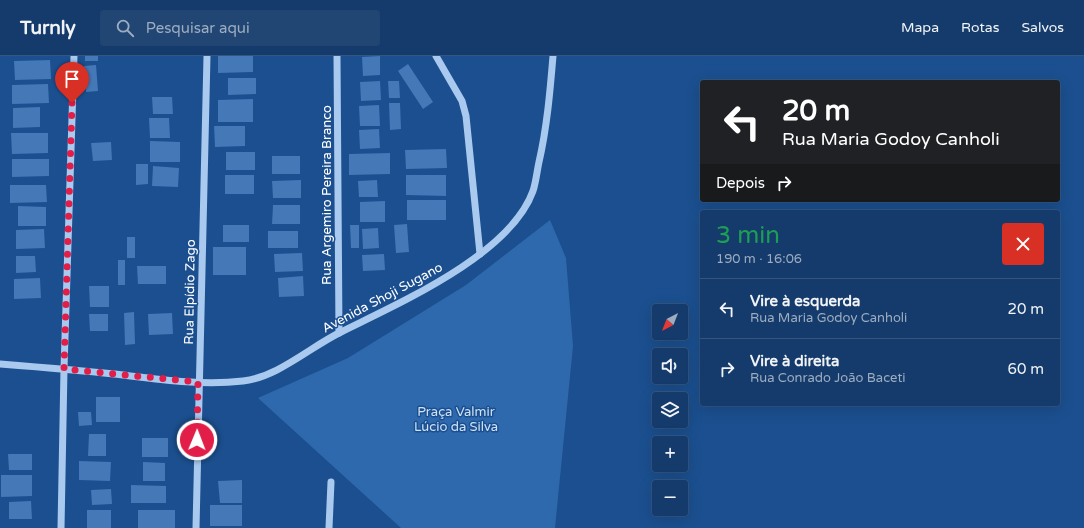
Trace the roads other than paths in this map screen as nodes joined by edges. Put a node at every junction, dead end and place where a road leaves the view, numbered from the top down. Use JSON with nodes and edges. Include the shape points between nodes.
{"nodes":[{"id":1,"x":74,"y":56,"type":"edge"},
{"id":2,"x":207,"y":56,"type":"edge"},
{"id":3,"x":337,"y":56,"type":"edge"},
{"id":4,"x":436,"y":56,"type":"edge"},
{"id":5,"x":553,"y":56,"type":"edge"},
{"id":6,"x":480,"y":254,"type":"junction"},
{"id":7,"x":339,"y":333,"type":"junction"},
{"id":8,"x":0,"y":364,"type":"edge"},
{"id":9,"x":64,"y":369,"type":"junction"},
{"id":10,"x":198,"y":382,"type":"junction"},
{"id":11,"x":331,"y":482,"type":"dead end"},
{"id":12,"x":61,"y":528,"type":"edge"},
{"id":13,"x":196,"y":528,"type":"edge"},
{"id":14,"x":329,"y":528,"type":"edge"}],
"edges":[{"from":1,"to":9,"type":"street"},
{"from":2,"to":10,"type":"street","name":"Rua Elpídio Zago"},
{"from":3,"to":7,"type":"street","name":"Rua Argemiro Pereira Branco"},
{"from":4,"to":6,"type":"street","via":[[462,101],[466,116]]},
{"from":5,"to":6,"type":"street","name":"Avenida Shoji Sugano","via":[[546,131],[533,190],[519,216]]},
{"from":6,"to":7,"type":"street","name":"Avenida Shoji Sugano","via":[[429,288]]},
{"from":7,"to":10,"type":"street","name":"Avenida Shoji Sugano","via":[[280,368],[258,377],[245,381]]},
{"from":8,"to":9,"type":"street","name":"Avenida Shoji Sugano"},
{"from":9,"to":10,"type":"street","name":"Avenida Shoji Sugano"},
{"from":9,"to":12,"type":"street"},
{"from":10,"to":13,"type":"street","name":"Rua Elpídio Zago"},
{"from":11,"to":14,"type":"street"}]}
